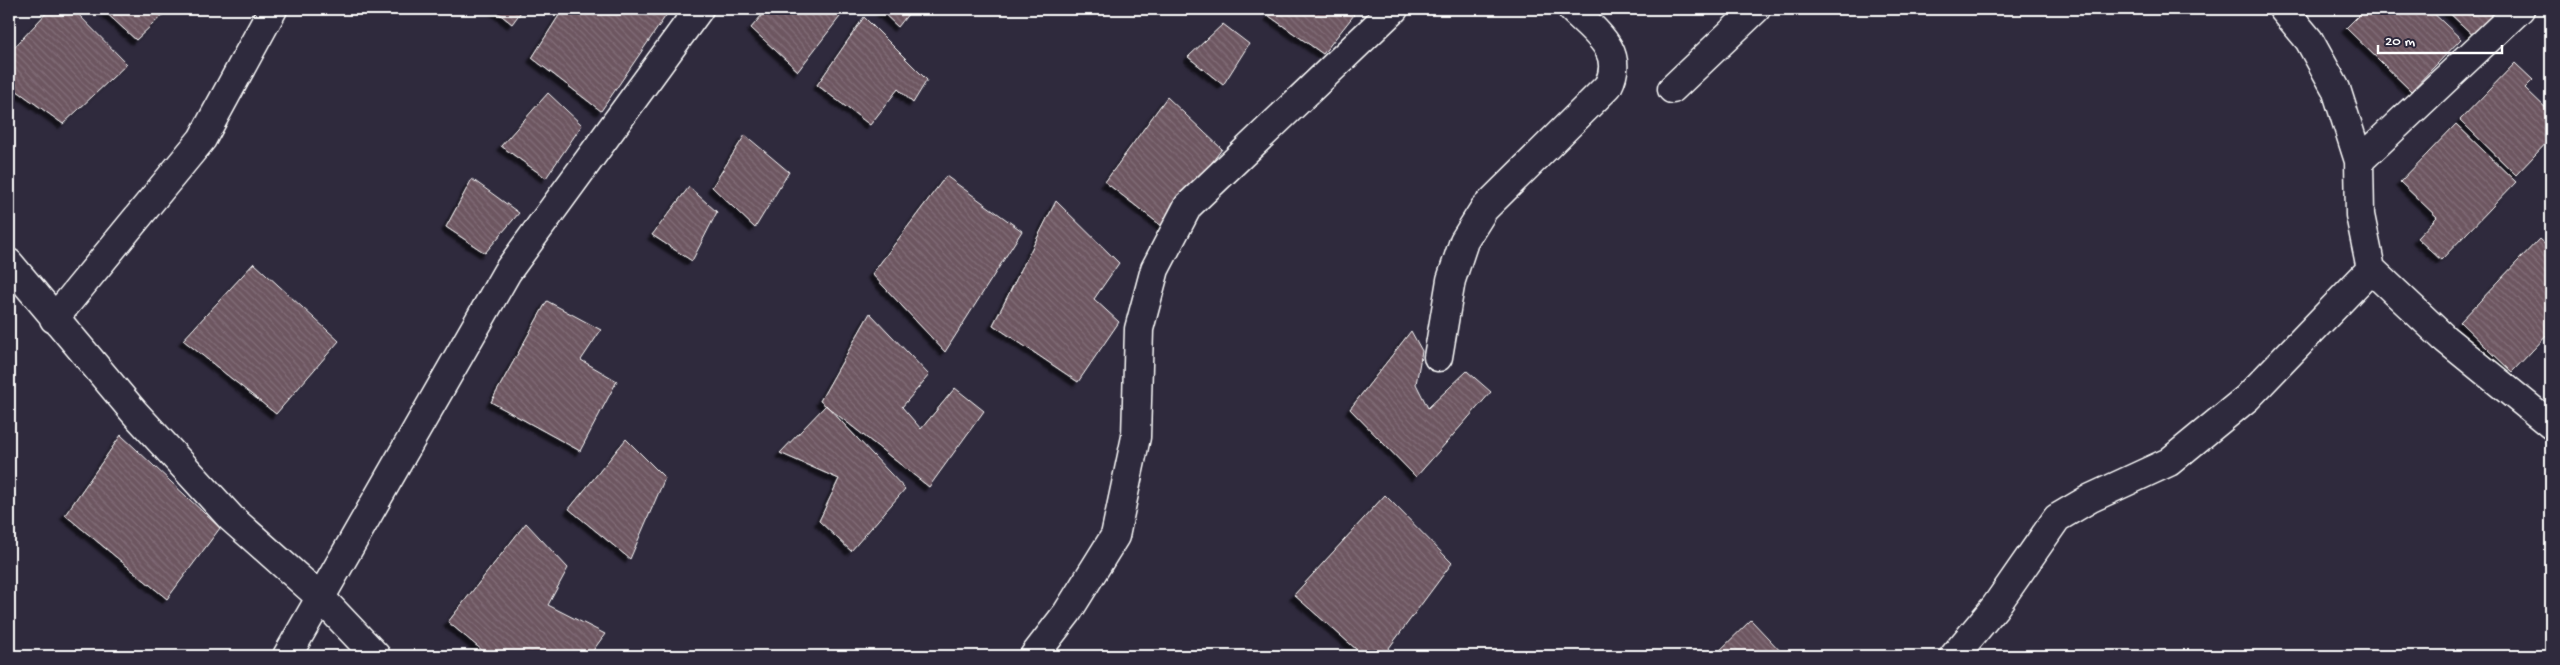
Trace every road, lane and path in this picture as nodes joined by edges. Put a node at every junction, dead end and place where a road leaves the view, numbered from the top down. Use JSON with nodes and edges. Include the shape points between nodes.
{"nodes":[{"id":1,"x":273,"y":9,"type":"edge"},
{"id":2,"x":699,"y":9,"type":"edge"},
{"id":3,"x":1394,"y":9,"type":"edge"},
{"id":4,"x":1572,"y":9,"type":"edge"},
{"id":5,"x":1756,"y":9,"type":"edge"},
{"id":6,"x":2283,"y":9,"type":"edge"},
{"id":7,"x":2520,"y":9,"type":"edge"},
{"id":8,"x":1672,"y":89,"type":"dead end"},
{"id":9,"x":2358,"y":161,"type":"junction"},
{"id":10,"x":9,"y":263,"type":"edge"},
{"id":11,"x":2371,"y":269,"type":"junction"},
{"id":12,"x":54,"y":319,"type":"junction"},
{"id":13,"x":1438,"y":357,"type":"dead end"},
{"id":14,"x":2551,"y":425,"type":"edge"},
{"id":15,"x":321,"y":598,"type":"junction"},
{"id":16,"x":287,"y":656,"type":"edge"},
{"id":17,"x":376,"y":656,"type":"edge"},
{"id":18,"x":1034,"y":656,"type":"edge"},
{"id":19,"x":1954,"y":656,"type":"edge"}],
"edges":[{"from":1,"to":12,"type":"street","via":[[202,139]]},
{"from":2,"to":15,"type":"street","via":[[507,272]]},
{"from":3,"to":18,"type":"street","via":[[1188,206],[1155,269],[1139,329],[1136,437],[1115,536],[1067,613]]},
{"from":4,"to":13,"type":"street","via":[[1608,44],[1614,60],[1613,76],[1608,86],[1484,209],[1464,240],[1451,280]]},
{"from":5,"to":8,"type":"street"},
{"from":6,"to":9,"type":"street","via":[[2309,40],[2336,89]]},
{"from":7,"to":9,"type":"street"},
{"from":9,"to":11,"type":"street","via":[[2360,215]]},
{"from":10,"to":12,"type":"street"},
{"from":11,"to":14,"type":"street","via":[[2444,338]]},
{"from":11,"to":19,"type":"street","via":[[2247,398],[2169,462],[2057,518],[1995,607]]},
{"from":12,"to":15,"type":"street","via":[[230,518]]},
{"from":15,"to":16,"type":"street"},
{"from":15,"to":17,"type":"street"}]}
